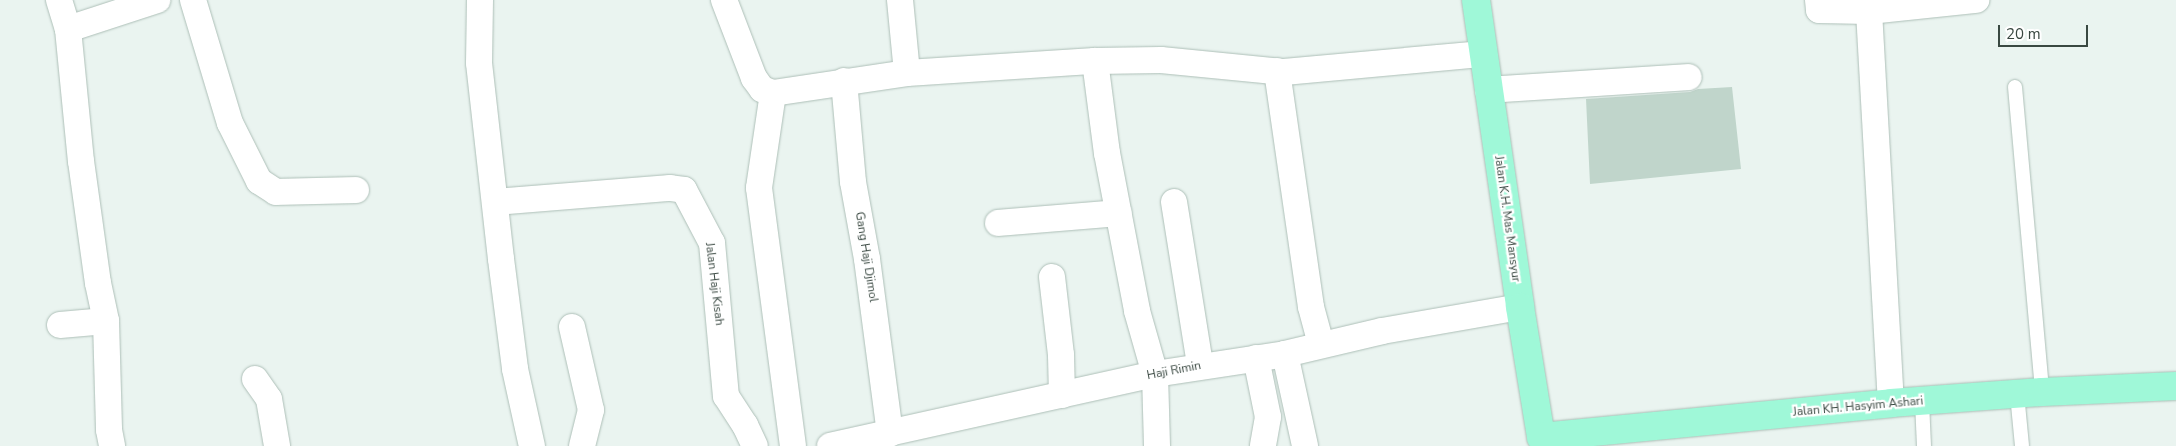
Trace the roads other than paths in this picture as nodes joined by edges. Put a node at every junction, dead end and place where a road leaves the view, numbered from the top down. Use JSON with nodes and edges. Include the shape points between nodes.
{"nodes":[{"id":1,"x":59,"y":0,"type":"edge"},
{"id":2,"x":157,"y":0,"type":"edge"},
{"id":3,"x":193,"y":0,"type":"edge"},
{"id":4,"x":480,"y":0,"type":"edge"},
{"id":5,"x":724,"y":0,"type":"edge"},
{"id":6,"x":900,"y":0,"type":"edge"},
{"id":7,"x":1476,"y":0,"type":"edge"},
{"id":8,"x":1818,"y":0,"type":"edge"},
{"id":9,"x":1976,"y":0,"type":"edge"},
{"id":10,"x":1869,"y":12,"type":"junction"},
{"id":11,"x":68,"y":29,"type":"junction"},
{"id":12,"x":1483,"y":54,"type":"junction"},
{"id":13,"x":1095,"y":61,"type":"junction"},
{"id":14,"x":1277,"y":71,"type":"junction"},
{"id":15,"x":908,"y":73,"type":"junction"},
{"id":16,"x":1689,"y":77,"type":"dead end"},
{"id":17,"x":844,"y":81,"type":"junction"},
{"id":18,"x":2015,"y":87,"type":"dead end"},
{"id":19,"x":1488,"y":90,"type":"junction"},
{"id":20,"x":773,"y":93,"type":"junction"},
{"id":21,"x":356,"y":190,"type":"dead end"},
{"id":22,"x":495,"y":202,"type":"junction"},
{"id":23,"x":1174,"y":202,"type":"dead end"},
{"id":24,"x":1119,"y":213,"type":"junction"},
{"id":25,"x":998,"y":223,"type":"dead end"},
{"id":26,"x":1052,"y":276,"type":"dead end"},
{"id":27,"x":1520,"y":307,"type":"junction"},
{"id":28,"x":106,"y":321,"type":"junction"},
{"id":29,"x":60,"y":325,"type":"dead end"},
{"id":30,"x":572,"y":327,"type":"dead end"},
{"id":31,"x":1321,"y":344,"type":"junction"},
{"id":32,"x":1285,"y":354,"type":"junction"},
{"id":33,"x":1256,"y":358,"type":"junction"},
{"id":34,"x":1200,"y":366,"type":"junction"},
{"id":35,"x":1155,"y":374,"type":"junction"},
{"id":36,"x":255,"y":379,"type":"dead end"},
{"id":37,"x":2176,"y":386,"type":"edge"},
{"id":38,"x":2030,"y":393,"type":"junction"},
{"id":39,"x":1062,"y":395,"type":"junction"},
{"id":40,"x":1922,"y":402,"type":"junction"},
{"id":41,"x":1891,"y":403,"type":"junction"},
{"id":42,"x":890,"y":433,"type":"junction"},
{"id":43,"x":1541,"y":437,"type":"joint"},
{"id":44,"x":112,"y":446,"type":"edge"},
{"id":45,"x":277,"y":446,"type":"edge"},
{"id":46,"x":532,"y":446,"type":"edge"},
{"id":47,"x":582,"y":446,"type":"edge"},
{"id":48,"x":755,"y":446,"type":"edge"},
{"id":49,"x":793,"y":446,"type":"edge"},
{"id":50,"x":830,"y":446,"type":"edge"},
{"id":51,"x":1157,"y":446,"type":"edge"},
{"id":52,"x":1263,"y":446,"type":"edge"},
{"id":53,"x":1305,"y":446,"type":"edge"},
{"id":54,"x":1924,"y":446,"type":"edge"},
{"id":55,"x":2022,"y":446,"type":"edge"}],
"edges":[{"from":1,"to":11,"type":"street"},
{"from":2,"to":11,"type":"street"},
{"from":3,"to":21,"type":"street","via":[[230,123],[259,181],[276,192]]},
{"from":4,"to":22,"type":"street","via":[[480,63]]},
{"from":5,"to":20,"type":"street","via":[[754,78],[762,89]]},
{"from":6,"to":15,"type":"street"},
{"from":7,"to":12,"type":"main road","name":"Jalan K.H. Mas Mansyur"},
{"from":8,"to":10,"type":"street","via":[[1819,10]]},
{"from":9,"to":10,"type":"street"},
{"from":10,"to":41,"type":"street"},
{"from":11,"to":28,"type":"street","via":[[81,161]]},
{"from":12,"to":14,"type":"street"},
{"from":12,"to":19,"type":"main road","name":"Jalan K.H. Mas Mansyur"},
{"from":13,"to":14,"type":"street","via":[[1161,60]]},
{"from":13,"to":15,"type":"street"},
{"from":13,"to":24,"type":"street","via":[[1107,154]]},
{"from":14,"to":31,"type":"street","via":[[1311,307]]},
{"from":15,"to":17,"type":"street"},
{"from":16,"to":19,"type":"street"},
{"from":17,"to":20,"type":"street"},
{"from":17,"to":42,"type":"street","name":"Gang Haji Djimol","via":[[853,182],[867,259]]},
{"from":18,"to":38,"type":"lane"},
{"from":19,"to":27,"type":"main road","name":"Jalan K.H. Mas Mansyur"},
{"from":20,"to":49,"type":"street","via":[[760,188]]},
{"from":22,"to":46,"type":"street","via":[[515,369]]},
{"from":22,"to":48,"type":"street","name":"Jalan Haji Kisah","via":[[670,188],[684,190],[712,243],[726,396]]},
{"from":23,"to":34,"type":"street"},
{"from":24,"to":25,"type":"street"},
{"from":24,"to":35,"type":"street","via":[[1137,311]]},
{"from":26,"to":39,"type":"street"},
{"from":27,"to":31,"type":"street","name":"Haji Rimin"},
{"from":27,"to":43,"type":"main road","name":"Jalan K.H. Mas Mansyur"},
{"from":28,"to":29,"type":"street"},
{"from":28,"to":44,"type":"street"},
{"from":30,"to":47,"type":"street","via":[[591,410]]},
{"from":31,"to":32,"type":"street","name":"Haji Rimin"},
{"from":32,"to":33,"type":"street","name":"Haji Rimin"},
{"from":32,"to":53,"type":"street"},
{"from":33,"to":34,"type":"street","name":"Haji Rimin"},
{"from":33,"to":52,"type":"street","via":[[1268,417]]},
{"from":34,"to":35,"type":"street","name":"Haji Rimin"},
{"from":35,"to":39,"type":"street","name":"Haji Rimin"},
{"from":35,"to":51,"type":"street"},
{"from":36,"to":45,"type":"street","via":[[269,399]]},
{"from":37,"to":38,"type":"main road","name":"Jalan KH. Hasyim Ashari"},
{"from":38,"to":40,"type":"main road","name":"Jalan KH. Hasyim Ashari"},
{"from":38,"to":55,"type":"lane"},
{"from":39,"to":42,"type":"street","name":"Haji Rimin"},
{"from":40,"to":41,"type":"main road","name":"Jalan KH. Hasyim Ashari"},
{"from":40,"to":54,"type":"lane"},
{"from":41,"to":43,"type":"main road","name":"Jalan KH. Hasyim Ashari"},
{"from":42,"to":50,"type":"street","name":"Haji Rimin"}]}
